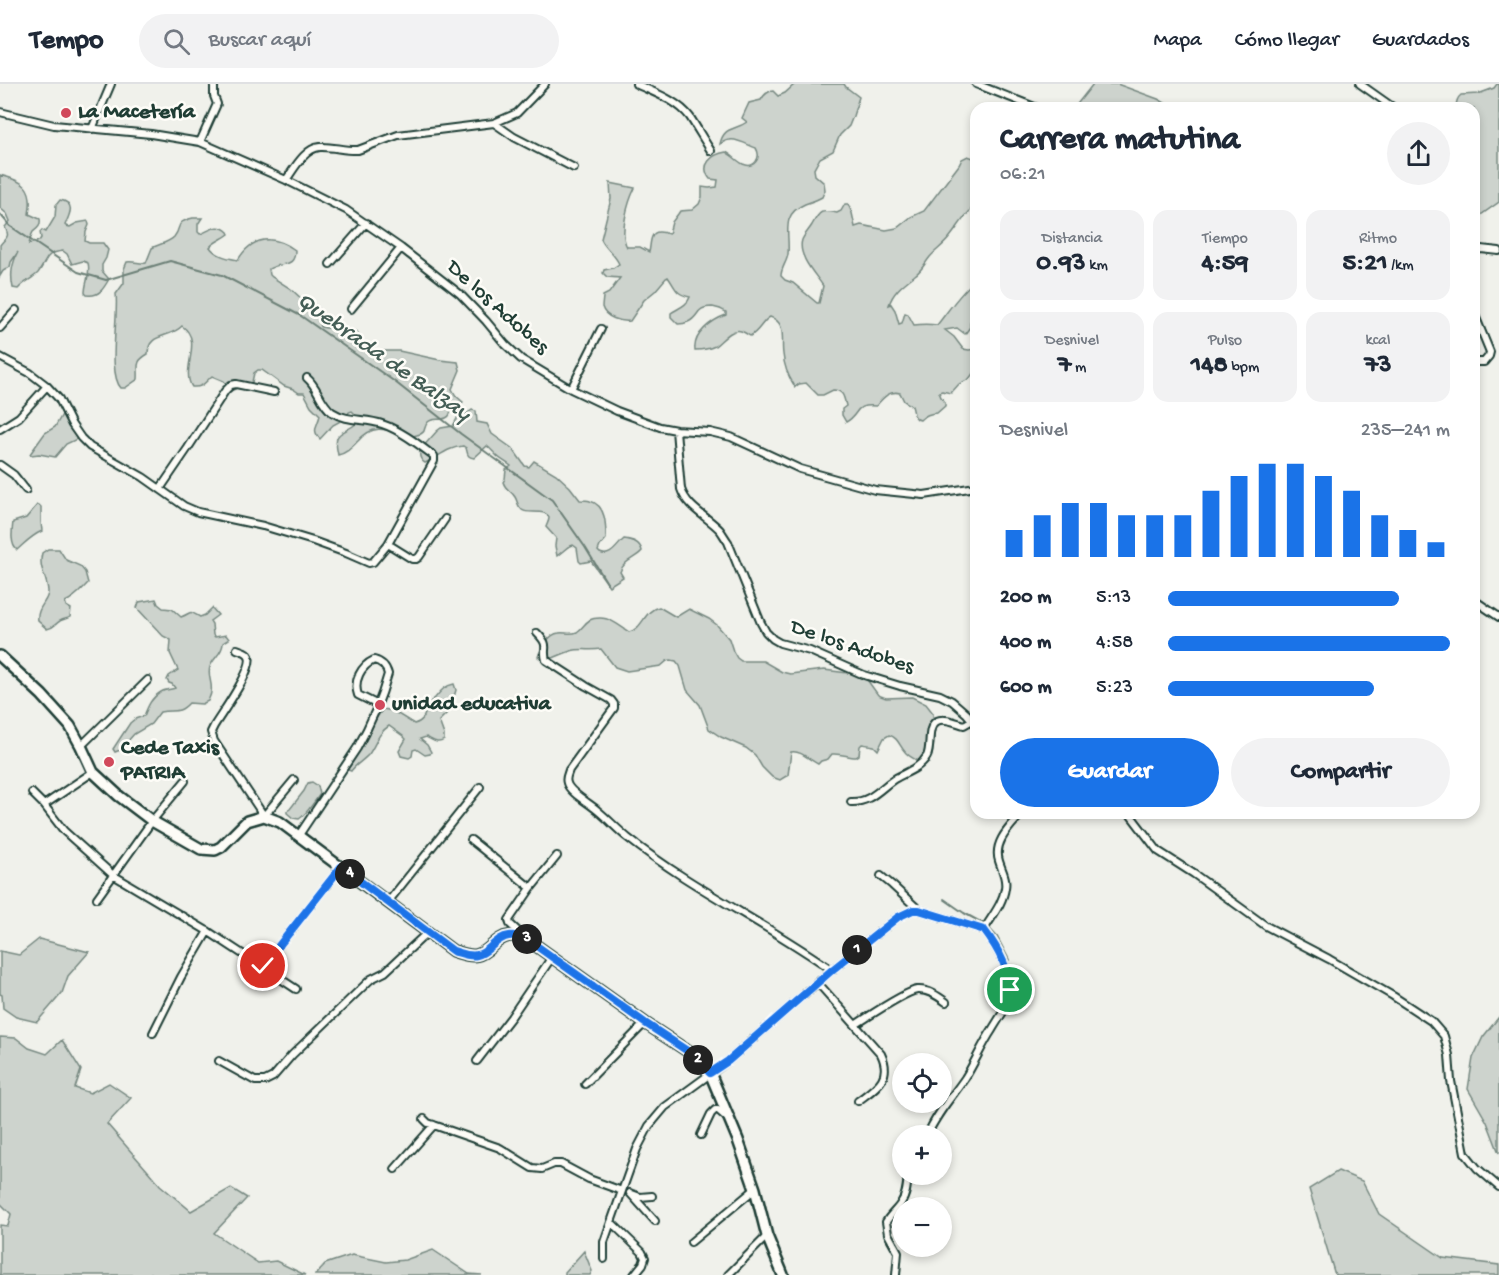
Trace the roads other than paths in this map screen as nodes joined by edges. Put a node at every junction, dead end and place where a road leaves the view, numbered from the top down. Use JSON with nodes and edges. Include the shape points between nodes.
{"nodes":[{"id":1,"x":111,"y":84,"type":"edge"},
{"id":2,"x":214,"y":84,"type":"edge"},
{"id":3,"x":545,"y":84,"type":"edge"},
{"id":4,"x":636,"y":84,"type":"edge"},
{"id":5,"x":976,"y":84,"type":"edge"},
{"id":6,"x":1360,"y":84,"type":"edge"},
{"id":7,"x":1022,"y":102,"type":"edge"},
{"id":8,"x":1386,"y":102,"type":"edge"},
{"id":9,"x":0,"y":112,"type":"edge"},
{"id":10,"x":494,"y":123,"type":"junction"},
{"id":11,"x":92,"y":129,"type":"junction"},
{"id":12,"x":200,"y":142,"type":"junction"},
{"id":13,"x":711,"y":151,"type":"dead end"},
{"id":14,"x":574,"y":168,"type":"dead end"},
{"id":15,"x":286,"y":180,"type":"junction"},
{"id":16,"x":366,"y":223,"type":"junction"},
{"id":17,"x":401,"y":248,"type":"junction"},
{"id":18,"x":1480,"y":249,"type":"edge"},
{"id":19,"x":1499,"y":251,"type":"edge"},
{"id":20,"x":330,"y":264,"type":"dead end"},
{"id":21,"x":351,"y":309,"type":"dead end"},
{"id":22,"x":16,"y":310,"type":"dead end"},
{"id":23,"x":0,"y":328,"type":"edge"},
{"id":24,"x":1480,"y":328,"type":"edge"},
{"id":25,"x":601,"y":329,"type":"dead end"},
{"id":26,"x":0,"y":357,"type":"edge"},
{"id":27,"x":1480,"y":362,"type":"edge"},
{"id":28,"x":307,"y":378,"type":"dead end"},
{"id":29,"x":47,"y":386,"type":"junction"},
{"id":30,"x":571,"y":389,"type":"junction"},
{"id":31,"x":274,"y":392,"type":"dead end"},
{"id":32,"x":0,"y":429,"type":"edge"},
{"id":33,"x":676,"y":430,"type":"junction"},
{"id":34,"x":0,"y":465,"type":"edge"},
{"id":35,"x":970,"y":488,"type":"edge"},
{"id":36,"x":160,"y":489,"type":"junction"},
{"id":37,"x":26,"y":490,"type":"dead end"},
{"id":38,"x":445,"y":519,"type":"dead end"},
{"id":39,"x":388,"y":544,"type":"junction"},
{"id":40,"x":1480,"y":604,"type":"edge"},
{"id":41,"x":1499,"y":617,"type":"edge"},
{"id":42,"x":537,"y":633,"type":"dead end"},
{"id":43,"x":237,"y":649,"type":"dead end"},
{"id":44,"x":0,"y":656,"type":"edge"},
{"id":45,"x":148,"y":680,"type":"dead end"},
{"id":46,"x":378,"y":705,"type":"junction"},
{"id":47,"x":970,"y":717,"type":"edge"},
{"id":48,"x":970,"y":723,"type":"edge"},
{"id":49,"x":81,"y":746,"type":"junction"},
{"id":50,"x":93,"y":772,"type":"junction"},
{"id":51,"x":294,"y":780,"type":"dead end"},
{"id":52,"x":185,"y":781,"type":"dead end"},
{"id":53,"x":480,"y":787,"type":"dead end"},
{"id":54,"x":32,"y":793,"type":"dead end"},
{"id":55,"x":851,"y":802,"type":"dead end"},
{"id":56,"x":44,"y":806,"type":"junction"},
{"id":57,"x":264,"y":816,"type":"junction"},
{"id":58,"x":1017,"y":819,"type":"edge"},
{"id":59,"x":1134,"y":819,"type":"edge"},
{"id":60,"x":152,"y":821,"type":"junction"},
{"id":61,"x":298,"y":835,"type":"junction"},
{"id":62,"x":471,"y":840,"type":"dead end"},
{"id":63,"x":557,"y":856,"type":"dead end"},
{"id":64,"x":341,"y":867,"type":"junction"},
{"id":65,"x":112,"y":875,"type":"junction"},
{"id":66,"x":880,"y":876,"type":"dead end"},
{"id":67,"x":531,"y":888,"type":"junction"},
{"id":68,"x":97,"y":898,"type":"dead end"},
{"id":69,"x":388,"y":903,"type":"junction"},
{"id":70,"x":919,"y":910,"type":"junction"},
{"id":71,"x":985,"y":928,"type":"junction"},
{"id":72,"x":208,"y":931,"type":"junction"},
{"id":73,"x":428,"y":932,"type":"junction"},
{"id":74,"x":524,"y":937,"type":"junction"},
{"id":75,"x":552,"y":957,"type":"junction"},
{"id":76,"x":263,"y":966,"type":"junction"},
{"id":77,"x":832,"y":970,"type":"junction"},
{"id":78,"x":818,"y":983,"type":"junction"},
{"id":79,"x":296,"y":989,"type":"dead end"},
{"id":80,"x":946,"y":1002,"type":"dead end"},
{"id":81,"x":645,"y":1023,"type":"junction"},
{"id":82,"x":855,"y":1025,"type":"junction"},
{"id":83,"x":153,"y":1033,"type":"dead end"},
{"id":84,"x":219,"y":1061,"type":"dead end"},
{"id":85,"x":477,"y":1061,"type":"dead end"},
{"id":86,"x":710,"y":1073,"type":"junction"},
{"id":87,"x":585,"y":1084,"type":"dead end"},
{"id":88,"x":858,"y":1101,"type":"dead end"},
{"id":89,"x":424,"y":1119,"type":"dead end"},
{"id":90,"x":731,"y":1122,"type":"junction"},
{"id":91,"x":434,"y":1125,"type":"junction"},
{"id":92,"x":933,"y":1125,"type":"edge"},
{"id":93,"x":701,"y":1135,"type":"dead end"},
{"id":94,"x":395,"y":1168,"type":"dead end"},
{"id":95,"x":907,"y":1185,"type":"edge"},
{"id":96,"x":1499,"y":1187,"type":"edge"},
{"id":97,"x":623,"y":1188,"type":"junction"},
{"id":98,"x":755,"y":1189,"type":"junction"},
{"id":99,"x":630,"y":1193,"type":"junction"},
{"id":100,"x":652,"y":1196,"type":"dead end"},
{"id":101,"x":655,"y":1221,"type":"dead end"},
{"id":102,"x":611,"y":1222,"type":"junction"},
{"id":103,"x":767,"y":1236,"type":"junction"},
{"id":104,"x":691,"y":1242,"type":"dead end"},
{"id":105,"x":604,"y":1259,"type":"dead end"},
{"id":106,"x":634,"y":1275,"type":"edge"},
{"id":107,"x":728,"y":1275,"type":"edge"},
{"id":108,"x":783,"y":1275,"type":"edge"},
{"id":109,"x":896,"y":1275,"type":"edge"}],
"edges":[{"from":1,"to":11,"type":"street"},
{"from":2,"to":12,"type":"street","via":[[217,104]]},
{"from":3,"to":10,"type":"street","via":[[517,112]]},
{"from":4,"to":13,"type":"street","via":[[670,100],[689,116]]},
{"from":5,"to":7,"type":"street"},
{"from":6,"to":8,"type":"street"},
{"from":9,"to":11,"type":"street","name":"De los Adobes"},
{"from":10,"to":14,"type":"street"},
{"from":10,"to":15,"type":"street","via":[[398,135],[358,150],[312,149]]},
{"from":11,"to":12,"type":"street","name":"De los Adobes"},
{"from":12,"to":15,"type":"street","name":"De los Adobes"},
{"from":15,"to":16,"type":"street","name":"De los Adobes"},
{"from":16,"to":17,"type":"street","name":"De los Adobes"},
{"from":16,"to":20,"type":"street"},
{"from":17,"to":21,"type":"street"},
{"from":17,"to":30,"type":"street","name":"De los Adobes","via":[[460,294],[515,354]]},
{"from":18,"to":19,"type":"street"},
{"from":22,"to":23,"type":"street"},
{"from":24,"to":27,"type":"street","via":[[1490,352]]},
{"from":25,"to":30,"type":"street"},
{"from":26,"to":29,"type":"street"},
{"from":28,"to":39,"type":"street","via":[[332,411],[354,420],[383,424],[434,456]]},
{"from":29,"to":32,"type":"street","via":[[19,417]]},
{"from":29,"to":36,"type":"street","via":[[90,447]]},
{"from":30,"to":33,"type":"street","name":"De los Adobes","via":[[617,411]]},
{"from":31,"to":36,"type":"street","via":[[231,385]]},
{"from":33,"to":35,"type":"street","via":[[731,437],[800,469],[875,490],[924,495]]},
{"from":33,"to":47,"type":"street","name":"De los Adobes","via":[[683,496],[728,542],[761,623],[773,639],[864,675],[940,695]]},
{"from":34,"to":37,"type":"street"},
{"from":36,"to":39,"type":"street","via":[[198,512],[263,526],[369,563]]},
{"from":38,"to":39,"type":"street","via":[[416,559]]},
{"from":40,"to":41,"type":"street"},
{"from":42,"to":77,"type":"street","via":[[546,645],[546,660],[614,704],[569,770],[567,784],[652,856]]},
{"from":43,"to":57,"type":"street","via":[[249,656],[250,663],[242,684],[212,732],[214,741]]},
{"from":44,"to":49,"type":"street","via":[[58,711]]},
{"from":45,"to":49,"type":"street"},
{"from":46,"to":46,"type":"street","via":[[388,674],[384,665],[374,660],[363,666],[356,690],[358,695]]},
{"from":46,"to":61,"type":"street","via":[[357,748]]},
{"from":48,"to":55,"type":"street","via":[[935,721],[929,752],[920,765],[868,799]]},
{"from":49,"to":50,"type":"street"},
{"from":50,"to":56,"type":"street"},
{"from":50,"to":60,"type":"street"},
{"from":51,"to":57,"type":"street"},
{"from":52,"to":60,"type":"street"},
{"from":53,"to":69,"type":"street"},
{"from":54,"to":56,"type":"street"},
{"from":56,"to":65,"type":"street","via":[[64,831]]},
{"from":57,"to":60,"type":"street","via":[[247,821],[215,850],[201,849]]},
{"from":57,"to":61,"type":"street"},
{"from":58,"to":71,"type":"street","via":[[998,845],[1005,887]]},
{"from":59,"to":96,"type":"street","via":[[1164,856],[1266,926],[1431,1021],[1443,1036],[1449,1055],[1465,1153]]},
{"from":60,"to":65,"type":"street"},
{"from":61,"to":64,"type":"street"},
{"from":62,"to":67,"type":"street"},
{"from":63,"to":67,"type":"street"},
{"from":64,"to":69,"type":"street"},
{"from":64,"to":76,"type":"street"},
{"from":65,"to":68,"type":"street"},
{"from":65,"to":72,"type":"street"},
{"from":66,"to":70,"type":"street"},
{"from":67,"to":74,"type":"street","via":[[509,920]]},
{"from":69,"to":73,"type":"street"},
{"from":70,"to":71,"type":"street"},
{"from":70,"to":77,"type":"street","via":[[898,917]]},
{"from":71,"to":92,"type":"street","via":[[1010,980],[1009,1000]]},
{"from":72,"to":76,"type":"street"},
{"from":72,"to":83,"type":"street"},
{"from":73,"to":74,"type":"street","via":[[453,951],[470,956],[481,954],[502,938]]},
{"from":73,"to":84,"type":"street","via":[[385,972],[371,979],[273,1077],[255,1081]]},
{"from":74,"to":75,"type":"street"},
{"from":75,"to":81,"type":"street"},
{"from":75,"to":85,"type":"street"},
{"from":76,"to":79,"type":"street"},
{"from":77,"to":78,"type":"street"},
{"from":78,"to":82,"type":"street"},
{"from":78,"to":86,"type":"street"},
{"from":80,"to":82,"type":"street","via":[[917,990]]},
{"from":81,"to":86,"type":"street","via":[[692,1054]]},
{"from":81,"to":87,"type":"street"},
{"from":82,"to":88,"type":"street","via":[[885,1062],[885,1076]]},
{"from":86,"to":90,"type":"street"},
{"from":86,"to":97,"type":"street","via":[[665,1107],[649,1126]]},
{"from":89,"to":91,"type":"street"},
{"from":90,"to":93,"type":"street","via":[[715,1110]]},
{"from":90,"to":98,"type":"street"},
{"from":91,"to":94,"type":"street"},
{"from":91,"to":97,"type":"street","via":[[500,1148],[532,1168],[561,1164],[589,1179]]},
{"from":95,"to":109,"type":"street","via":[[902,1203],[886,1222],[898,1252]]},
{"from":97,"to":99,"type":"street"},
{"from":97,"to":102,"type":"street"},
{"from":98,"to":103,"type":"street"},
{"from":98,"to":104,"type":"street"},
{"from":99,"to":100,"type":"street"},
{"from":99,"to":101,"type":"street"},
{"from":102,"to":105,"type":"street","via":[[604,1242]]},
{"from":102,"to":106,"type":"street","via":[[645,1258]]},
{"from":103,"to":107,"type":"street"},
{"from":103,"to":108,"type":"street"}]}
